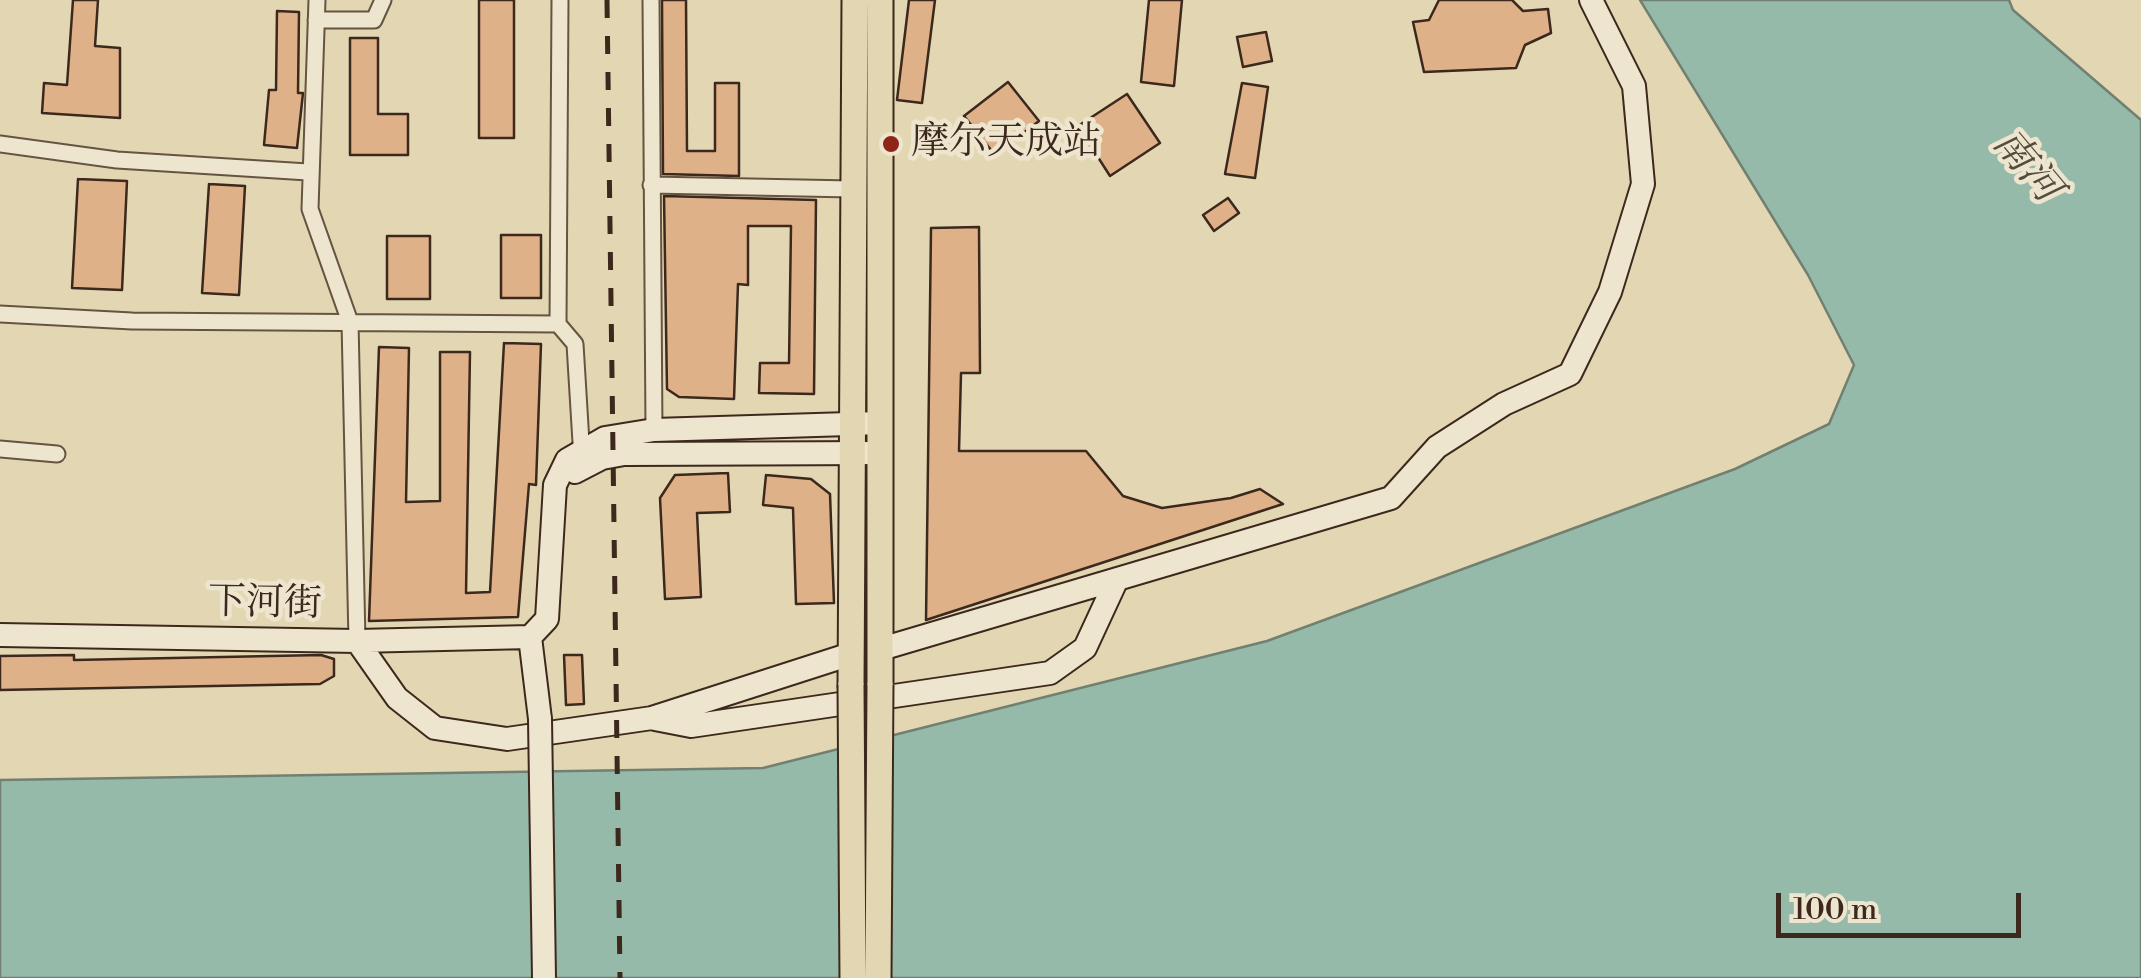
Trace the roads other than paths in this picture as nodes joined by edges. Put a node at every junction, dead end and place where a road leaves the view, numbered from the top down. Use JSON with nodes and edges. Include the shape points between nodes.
{"nodes":[{"id":1,"x":317,"y":0,"type":"edge"},
{"id":2,"x":384,"y":0,"type":"edge"},
{"id":3,"x":560,"y":0,"type":"edge"},
{"id":4,"x":650,"y":0,"type":"edge"},
{"id":5,"x":855,"y":0,"type":"edge"},
{"id":6,"x":880,"y":0,"type":"edge"},
{"id":7,"x":1591,"y":0,"type":"edge"},
{"id":8,"x":316,"y":20,"type":"junction"},
{"id":9,"x":0,"y":144,"type":"edge"},
{"id":10,"x":308,"y":172,"type":"junction"},
{"id":11,"x":652,"y":185,"type":"junction"},
{"id":12,"x":852,"y":189,"type":"junction"},
{"id":13,"x":0,"y":314,"type":"edge"},
{"id":14,"x":350,"y":322,"type":"junction"},
{"id":15,"x":558,"y":324,"type":"junction"},
{"id":16,"x":850,"y":423,"type":"junction"},
{"id":17,"x":880,"y":423,"type":"junction"},
{"id":18,"x":654,"y":430,"type":"junction"},
{"id":19,"x":0,"y":448,"type":"edge"},
{"id":20,"x":850,"y":453,"type":"junction"},
{"id":21,"x":881,"y":453,"type":"junction"},
{"id":22,"x":57,"y":454,"type":"dead end"},
{"id":23,"x":582,"y":459,"type":"junction"},
{"id":24,"x":1116,"y":580,"type":"junction"},
{"id":25,"x":0,"y":635,"type":"edge"},
{"id":26,"x":530,"y":637,"type":"junction"},
{"id":27,"x":357,"y":641,"type":"junction"},
{"id":28,"x":881,"y":649,"type":"junction"},
{"id":29,"x":851,"y":654,"type":"junction"},
{"id":30,"x":652,"y":718,"type":"junction"},
{"id":31,"x":544,"y":978,"type":"edge"},
{"id":32,"x":852,"y":978,"type":"edge"},
{"id":33,"x":878,"y":978,"type":"edge"}],
"edges":[{"from":1,"to":8,"type":"street"},
{"from":2,"to":8,"type":"street","via":[[374,20]]},
{"from":3,"to":15,"type":"street"},
{"from":4,"to":11,"type":"street"},
{"from":5,"to":12,"type":"main road"},
{"from":6,"to":17,"type":"main road"},
{"from":7,"to":24,"type":"street","via":[[1634,86],[1643,184],[1610,292],[1570,374],[1504,404],[1437,447],[1391,498]]},
{"from":8,"to":10,"type":"street"},
{"from":9,"to":10,"type":"street","via":[[117,160]]},
{"from":10,"to":14,"type":"street","via":[[310,209]]},
{"from":11,"to":12,"type":"street"},
{"from":11,"to":18,"type":"street"},
{"from":12,"to":16,"type":"main road"},
{"from":13,"to":14,"type":"street"},
{"from":14,"to":15,"type":"street"},
{"from":14,"to":27,"type":"street"},
{"from":15,"to":23,"type":"street","via":[[576,344]]},
{"from":16,"to":17,"type":"street"},
{"from":16,"to":18,"type":"street"},
{"from":16,"to":20,"type":"main road"},
{"from":17,"to":21,"type":"main road"},
{"from":18,"to":23,"type":"street","via":[[605,438]]},
{"from":19,"to":22,"type":"street"},
{"from":20,"to":21,"type":"street"},
{"from":20,"to":23,"type":"street"},
{"from":20,"to":29,"type":"main road"},
{"from":21,"to":28,"type":"main road"},
{"from":23,"to":26,"type":"street","via":[[566,460],[556,486],[547,619]]},
{"from":24,"to":28,"type":"street"},
{"from":24,"to":30,"type":"street","via":[[1084,648],[1037,677],[690,726]]},
{"from":25,"to":27,"type":"street","name":"下河街"},
{"from":26,"to":27,"type":"street","name":"下河街"},
{"from":26,"to":31,"type":"street","bridge":true,"via":[[540,720]]},
{"from":27,"to":30,"type":"street","via":[[397,698],[435,728],[507,738]]},
{"from":28,"to":33,"type":"main road","bridge":true},
{"from":29,"to":30,"type":"street"},
{"from":29,"to":32,"type":"main road","bridge":true}]}
